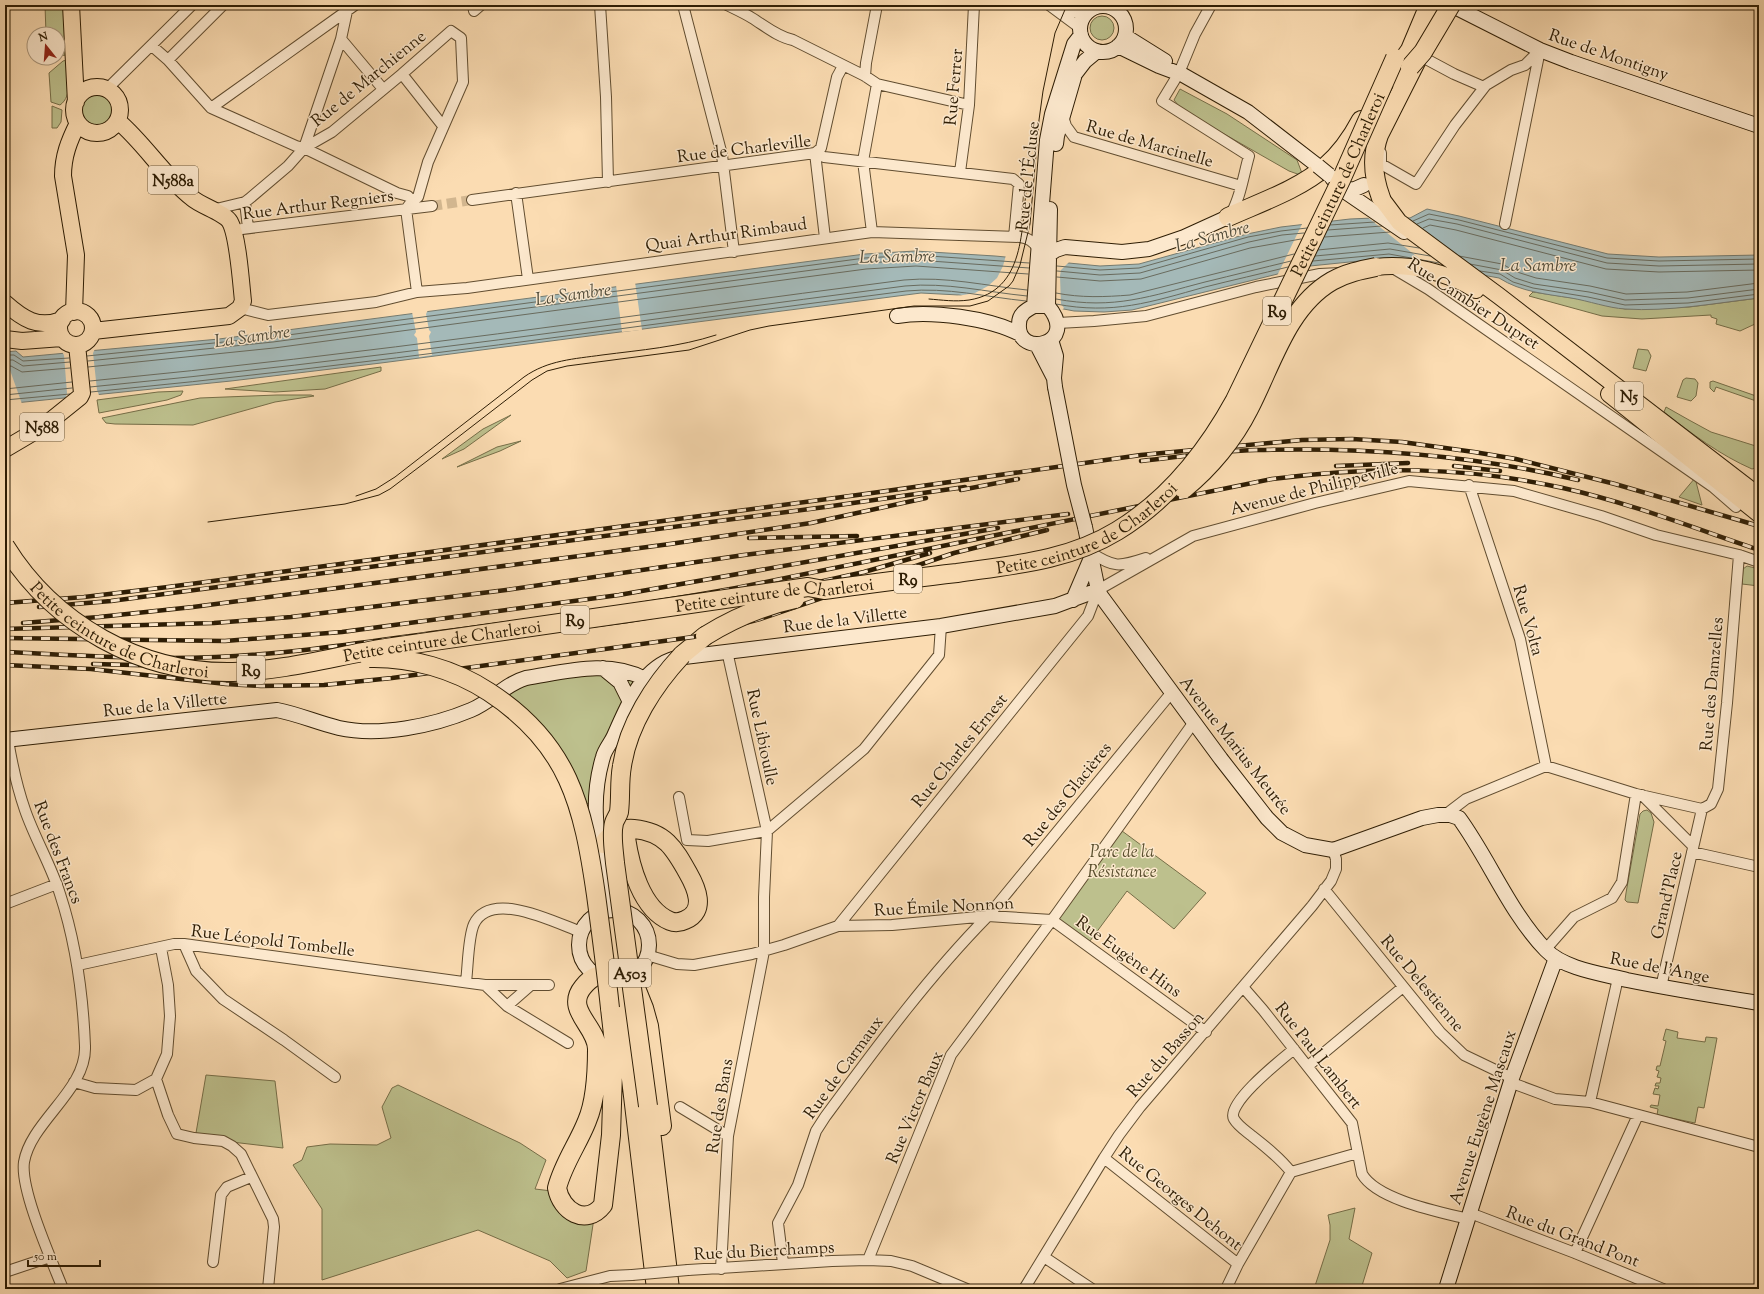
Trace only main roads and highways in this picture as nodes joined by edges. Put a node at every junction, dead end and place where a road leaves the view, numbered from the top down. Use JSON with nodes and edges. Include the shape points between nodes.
{"nodes":[{"id":1,"x":70,"y":5,"type":"edge"},
{"id":2,"x":80,"y":5,"type":"edge"},
{"id":3,"x":1106,"y":5,"type":"edge"},
{"id":4,"x":1418,"y":5,"type":"edge"},
{"id":5,"x":1429,"y":5,"type":"edge"},
{"id":6,"x":1434,"y":5,"type":"edge"},
{"id":7,"x":1449,"y":6,"type":"edge"},
{"id":8,"x":1080,"y":31,"type":"junction"},
{"id":9,"x":1122,"y":41,"type":"junction"},
{"id":10,"x":1097,"y":51,"type":"junction"},
{"id":11,"x":1410,"y":67,"type":"junction"},
{"id":12,"x":103,"y":88,"type":"junction"},
{"id":13,"x":76,"y":102,"type":"junction"},
{"id":14,"x":118,"y":121,"type":"junction"},
{"id":15,"x":78,"y":123,"type":"junction"},
{"id":16,"x":1759,"y":126,"type":"edge"},
{"id":17,"x":1347,"y":183,"type":"junction"},
{"id":18,"x":1381,"y":198,"type":"joint"},
{"id":19,"x":1228,"y":218,"type":"joint"},
{"id":20,"x":1399,"y":222,"type":"junction"},
{"id":21,"x":1042,"y":254,"type":"junction"},
{"id":22,"x":1376,"y":267,"type":"joint"},
{"id":23,"x":1480,"y":292,"type":"junction"},
{"id":24,"x":5,"y":304,"type":"edge"},
{"id":25,"x":1040,"y":312,"type":"junction"},
{"id":26,"x":68,"y":316,"type":"junction"},
{"id":27,"x":897,"y":316,"type":"dead end"},
{"id":28,"x":994,"y":323,"type":"junction"},
{"id":29,"x":93,"y":331,"type":"junction"},
{"id":30,"x":1020,"y":334,"type":"junction"},
{"id":31,"x":62,"y":338,"type":"junction"},
{"id":32,"x":5,"y":339,"type":"edge"},
{"id":33,"x":1052,"y":340,"type":"junction"},
{"id":34,"x":1037,"y":345,"type":"junction"},
{"id":35,"x":78,"y":346,"type":"junction"},
{"id":36,"x":1055,"y":383,"type":"junction"},
{"id":37,"x":5,"y":449,"type":"edge"},
{"id":38,"x":1759,"y":496,"type":"edge"},
{"id":39,"x":1144,"y":512,"type":"junction"},
{"id":40,"x":1759,"y":514,"type":"edge"},
{"id":41,"x":5,"y":546,"type":"edge"},
{"id":42,"x":1091,"y":555,"type":"junction"},
{"id":43,"x":824,"y":590,"type":"junction"},
{"id":44,"x":1098,"y":590,"type":"junction"},
{"id":45,"x":1073,"y":600,"type":"junction"},
{"id":46,"x":326,"y":660,"type":"junction"},
{"id":47,"x":602,"y":668,"type":"junction"},
{"id":48,"x":645,"y":679,"type":"junction"},
{"id":49,"x":630,"y":702,"type":"junction"},
{"id":50,"x":6,"y":739,"type":"edge"},
{"id":51,"x":612,"y":741,"type":"junction"},
{"id":52,"x":618,"y":813,"type":"junction"},
{"id":53,"x":596,"y":843,"type":"junction"},
{"id":54,"x":617,"y":910,"type":"junction"},
{"id":55,"x":600,"y":912,"type":"junction"},
{"id":56,"x":1551,"y":954,"type":"junction"},
{"id":57,"x":631,"y":975,"type":"junction"},
{"id":58,"x":603,"y":978,"type":"junction"},
{"id":59,"x":1759,"y":1003,"type":"edge"},
{"id":60,"x":618,"y":1110,"type":"junction"},
{"id":61,"x":652,"y":1148,"type":"junction"},
{"id":62,"x":648,"y":1289,"type":"edge"},
{"id":63,"x":656,"y":1289,"type":"edge"},
{"id":64,"x":670,"y":1289,"type":"edge"},
{"id":65,"x":1446,"y":1289,"type":"edge"}],
"edges":[{"from":1,"to":13,"type":"main road"},
{"from":2,"to":12,"type":"main road","via":[[84,72],[88,78]]},
{"from":3,"to":8,"type":"main road","via":[[1097,6],[1087,12]]},
{"from":3,"to":9,"type":"main road","via":[[1122,16],[1126,27]]},
{"from":4,"to":17,"type":"highway","name":"Petite ceinture de Charleroi","number":"R9","bridge":true},
{"from":5,"to":19,"type":"highway","bridge":true,"via":[[1410,50],[1368,107],[1344,147],[1326,166],[1306,180]]},
{"from":6,"to":11,"type":"highway"},
{"from":7,"to":11,"type":"highway","bridge":true,"via":[[1423,52]]},
{"from":7,"to":16,"type":"main road","name":"Rue de Montigny","via":[[1540,50]]},
{"from":7,"to":17,"type":"highway","bridge":true,"via":[[1379,135],[1374,154]]},
{"from":8,"to":10,"type":"main road","via":[[1089,47]]},
{"from":8,"to":21,"type":"main road","name":"Rue de l'Écluse","via":[[1047,140]]},
{"from":9,"to":10,"type":"main road","via":[[1110,51]]},
{"from":9,"to":17,"type":"main road","number":"N5","via":[[1159,66],[1179,73],[1248,112]]},
{"from":10,"to":21,"type":"main road","name":"Rue de l'Écluse","via":[[1075,74],[1057,136]]},
{"from":11,"to":17,"type":"highway","bridge":true},
{"from":12,"to":13,"type":"main road","via":[[85,91]]},
{"from":12,"to":14,"type":"main road","via":[[112,92],[119,102]]},
{"from":13,"to":15,"type":"main road","via":[[75,116]]},
{"from":14,"to":15,"type":"main road","via":[[111,129],[100,133],[88,131]]},
{"from":14,"to":29,"type":"main road","number":"N588a","via":[[185,193],[198,204],[223,215],[241,229],[243,300],[234,312]]},
{"from":15,"to":26,"type":"main road","via":[[65,151],[63,170],[76,255]]},
{"from":17,"to":18,"type":"highway","via":[[1375,182]]},
{"from":17,"to":20,"type":"main road","number":"N5"},
{"from":17,"to":23,"type":"main road","number":"N5"},
{"from":17,"to":39,"type":"highway","name":"Petite ceinture de Charleroi","number":"R9","bridge":true,"via":[[1220,426],[1197,459]]},
{"from":18,"to":20,"type":"main road","number":"N5"},
{"from":19,"to":21,"type":"main road","via":[[1149,249],[1122,252],[1065,247]]},
{"from":20,"to":38,"type":"main road","number":"N5"},
{"from":21,"to":25,"type":"main road"},
{"from":22,"to":23,"type":"main road","number":"N5","via":[[1389,266],[1436,272],[1458,279]]},
{"from":22,"to":39,"type":"highway","bridge":true,"via":[[1344,275],[1311,297],[1291,324],[1249,410],[1232,437],[1190,484],[1162,506]]},
{"from":23,"to":40,"type":"main road","number":"N5"},
{"from":24,"to":26,"type":"main road","via":[[29,320],[42,325]]},
{"from":25,"to":28,"type":"main road"},
{"from":25,"to":30,"type":"main road","via":[[1019,321]]},
{"from":25,"to":33,"type":"main road","via":[[1057,331]]},
{"from":26,"to":29,"type":"main road","via":[[79,312],[88,317]]},
{"from":26,"to":31,"type":"main road","via":[[59,329]]},
{"from":27,"to":28,"type":"main road","via":[[932,314]]},
{"from":28,"to":30,"type":"main road"},
{"from":29,"to":35,"type":"main road","via":[[86,342]]},
{"from":30,"to":34,"type":"main road","via":[[1024,339]]},
{"from":31,"to":32,"type":"main road"},
{"from":31,"to":35,"type":"main road"},
{"from":33,"to":34,"type":"main road"},
{"from":33,"to":36,"type":"main road","name":"Avenue Marius Meurée","via":[[1056,356]]},
{"from":34,"to":36,"type":"main road","name":"Avenue Marius Meurée"},
{"from":35,"to":37,"type":"main road","number":"N588","via":[[82,393],[77,401],[44,426]]},
{"from":36,"to":42,"type":"main road","name":"Avenue Marius Meurée","bridge":true,"via":[[1074,485]]},
{"from":39,"to":43,"type":"highway","name":"Petite ceinture de Charleroi","number":"R9","bridge":true,"via":[[1116,532],[1057,557],[1017,565]]},
{"from":41,"to":46,"type":"highway","name":"Petite ceinture de Charleroi","number":"R9","bridge":true,"via":[[26,576],[63,613],[98,637],[146,659],[206,672],[234,672]]},
{"from":42,"to":44,"type":"main road","name":"Avenue Marius Meurée"},
{"from":42,"to":45,"type":"main road"},
{"from":43,"to":46,"type":"highway","name":"Petite ceinture de Charleroi","number":"R9","bridge":true,"via":[[808,587],[386,648]]},
{"from":43,"to":52,"type":"highway","bridge":true,"via":[[742,615],[706,636],[672,665],[648,700],[630,738],[622,765]]},
{"from":44,"to":45,"type":"main road","name":"Rue de la Villette"},
{"from":44,"to":56,"type":"main road","name":"Avenue Marius Meurée","via":[[1221,759],[1267,818],[1282,833],[1305,845],[1333,850],[1422,818],[1445,815],[1459,818],[1519,915]]},
{"from":45,"to":48,"type":"main road","name":"Rue de la Villette","via":[[1055,606],[940,626],[668,660],[651,671]]},
{"from":46,"to":53,"type":"highway","bridge":true,"via":[[371,658],[411,661],[456,674],[498,698],[529,723],[556,757]]},
{"from":47,"to":48,"type":"main road","name":"Rue de la Villette","via":[[633,672]]},
{"from":47,"to":49,"type":"main road","via":[[620,682]]},
{"from":47,"to":50,"type":"main road","name":"Rue de la Villette","via":[[515,681],[472,710],[415,727],[372,731],[339,728],[277,710]]},
{"from":48,"to":49,"type":"main road"},
{"from":49,"to":51,"type":"main road"},
{"from":51,"to":53,"type":"main road"},
{"from":51,"to":55,"type":"main road","via":[[604,755],[596,796],[605,896]]},
{"from":52,"to":53,"type":"highway","via":[[624,825],[628,852],[637,880],[646,898],[658,913],[670,921],[682,921],[695,912],[698,901],[696,888],[669,844],[651,831],[629,829],[613,834]]},
{"from":52,"to":61,"type":"highway","number":"A503","bridge":true,"via":[[614,823],[615,863]]},
{"from":53,"to":54,"type":"main road"},
{"from":53,"to":60,"type":"highway","number":"A503","bridge":true},
{"from":54,"to":55,"type":"main road"},
{"from":54,"to":57,"type":"main road","via":[[631,915],[643,925],[648,940],[644,963]]},
{"from":55,"to":58,"type":"main road","via":[[588,920],[578,942],[579,952],[589,970]]},
{"from":56,"to":59,"type":"main road","name":"Rue de l'Ange","via":[[1590,972]]},
{"from":56,"to":65,"type":"main road","name":"Avenue Eugène Mascaux"},
{"from":57,"to":58,"type":"main road","via":[[620,979]]},
{"from":57,"to":61,"type":"highway","via":[[648,1021],[659,1101],[662,1130]]},
{"from":58,"to":60,"type":"highway","via":[[590,979],[578,995],[577,1004],[582,1017],[591,1028],[596,1041],[592,1108],[557,1188],[567,1208],[578,1215],[589,1215],[602,1205],[611,1135]]},
{"from":58,"to":63,"type":"highway","via":[[620,999],[623,1012]]},
{"from":60,"to":62,"type":"highway"},
{"from":61,"to":64,"type":"highway","number":"A503"}]}
